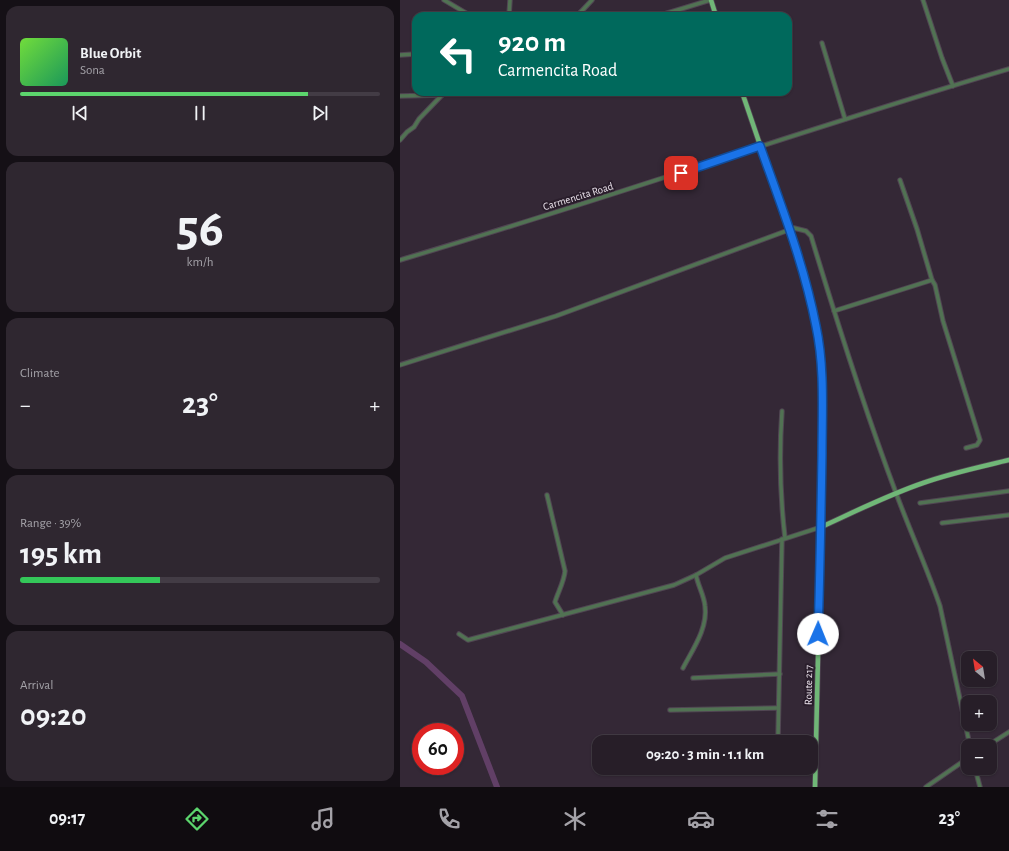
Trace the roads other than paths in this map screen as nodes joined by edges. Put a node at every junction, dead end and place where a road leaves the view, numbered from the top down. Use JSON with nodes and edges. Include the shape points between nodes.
{"nodes":[{"id":1,"x":444,"y":0,"type":"edge"},
{"id":2,"x":510,"y":0,"type":"edge"},
{"id":3,"x":592,"y":0,"type":"edge"},
{"id":4,"x":710,"y":0,"type":"edge"},
{"id":5,"x":923,"y":0,"type":"edge"},
{"id":6,"x":464,"y":12,"type":"edge"},
{"id":7,"x":509,"y":12,"type":"edge"},
{"id":8,"x":581,"y":12,"type":"edge"},
{"id":9,"x":676,"y":12,"type":"edge"},
{"id":10,"x":714,"y":12,"type":"edge"},
{"id":11,"x":822,"y":43,"type":"dead end"},
{"id":12,"x":412,"y":54,"type":"edge"},
{"id":13,"x":400,"y":55,"type":"edge"},
{"id":14,"x":1009,"y":69,"type":"edge"},
{"id":15,"x":953,"y":86,"type":"junction"},
{"id":16,"x":400,"y":96,"type":"edge"},
{"id":17,"x":412,"y":96,"type":"edge"},
{"id":18,"x":441,"y":96,"type":"edge"},
{"id":19,"x":743,"y":96,"type":"edge"},
{"id":20,"x":846,"y":119,"type":"junction"},
{"id":21,"x":400,"y":140,"type":"edge"},
{"id":22,"x":760,"y":146,"type":"junction"},
{"id":23,"x":900,"y":180,"type":"dead end"},
{"id":24,"x":789,"y":230,"type":"junction"},
{"id":25,"x":400,"y":260,"type":"edge"},
{"id":26,"x":932,"y":280,"type":"junction"},
{"id":27,"x":834,"y":311,"type":"junction"},
{"id":28,"x":400,"y":365,"type":"edge"},
{"id":29,"x":782,"y":411,"type":"dead end"},
{"id":30,"x":966,"y":448,"type":"dead end"},
{"id":31,"x":1009,"y":460,"type":"edge"},
{"id":32,"x":1009,"y":491,"type":"edge"},
{"id":33,"x":896,"y":493,"type":"junction"},
{"id":34,"x":547,"y":495,"type":"dead end"},
{"id":35,"x":920,"y":503,"type":"dead end"},
{"id":36,"x":1009,"y":515,"type":"edge"},
{"id":37,"x":942,"y":523,"type":"dead end"},
{"id":38,"x":821,"y":527,"type":"junction"},
{"id":39,"x":784,"y":539,"type":"junction"},
{"id":40,"x":696,"y":575,"type":"junction"},
{"id":41,"x":564,"y":615,"type":"junction"},
{"id":42,"x":459,"y":634,"type":"dead end"},
{"id":43,"x":683,"y":668,"type":"dead end"},
{"id":44,"x":780,"y":674,"type":"junction"},
{"id":45,"x":693,"y":678,"type":"dead end"},
{"id":46,"x":778,"y":708,"type":"junction"},
{"id":47,"x":670,"y":710,"type":"dead end"},
{"id":48,"x":1009,"y":732,"type":"edge"},
{"id":49,"x":778,"y":735,"type":"edge"},
{"id":50,"x":968,"y":739,"type":"edge"},
{"id":51,"x":997,"y":740,"type":"edge"},
{"id":52,"x":961,"y":763,"type":"edge"},
{"id":53,"x":977,"y":775,"type":"edge"},
{"id":54,"x":815,"y":787,"type":"edge"},
{"id":55,"x":926,"y":787,"type":"edge"},
{"id":56,"x":980,"y":787,"type":"edge"}],
"edges":[{"from":1,"to":6,"type":"street"},
{"from":2,"to":7,"type":"street"},
{"from":3,"to":8,"type":"street"},
{"from":4,"to":9,"type":"street"},
{"from":4,"to":10,"type":"main road"},
{"from":5,"to":15,"type":"street"},
{"from":11,"to":20,"type":"street"},
{"from":12,"to":13,"type":"street"},
{"from":14,"to":15,"type":"street","name":"Carmencita Road"},
{"from":15,"to":20,"type":"street","name":"Carmencita Road"},
{"from":16,"to":17,"type":"street"},
{"from":18,"to":21,"type":"street"},
{"from":19,"to":22,"type":"main road","name":"Route 217"},
{"from":20,"to":22,"type":"street","name":"Carmencita Road"},
{"from":22,"to":24,"type":"main road","name":"Route 217"},
{"from":22,"to":25,"type":"street","name":"Carmencita Road"},
{"from":23,"to":26,"type":"street"},
{"from":24,"to":27,"type":"street","via":[[794,228],[806,231],[811,236]]},
{"from":24,"to":28,"type":"street","via":[[556,316]]},
{"from":24,"to":38,"type":"main road","name":"Route 217","via":[[816,327],[821,367]]},
{"from":26,"to":27,"type":"street"},
{"from":26,"to":30,"type":"street","via":[[980,440],[977,445]]},
{"from":27,"to":33,"type":"street"},
{"from":29,"to":39,"type":"street","via":[[780,441]]},
{"from":31,"to":33,"type":"main road","via":[[945,476]]},
{"from":32,"to":35,"type":"street"},
{"from":33,"to":38,"type":"main road"},
{"from":33,"to":50,"type":"street","via":[[940,606]]},
{"from":34,"to":41,"type":"street","via":[[565,571],[565,578],[555,602]]},
{"from":36,"to":37,"type":"street"},
{"from":38,"to":39,"type":"street"},
{"from":38,"to":54,"type":"main road","name":"Route 217"},
{"from":39,"to":40,"type":"street","via":[[725,558]]},
{"from":39,"to":44,"type":"street"},
{"from":40,"to":41,"type":"street","via":[[674,585]]},
{"from":40,"to":43,"type":"street","via":[[705,610],[699,638]]},
{"from":41,"to":42,"type":"street","via":[[468,640]]},
{"from":44,"to":45,"type":"street"},
{"from":44,"to":46,"type":"street"},
{"from":46,"to":47,"type":"street"},
{"from":46,"to":49,"type":"street"},
{"from":48,"to":51,"type":"street"},
{"from":52,"to":55,"type":"street"},
{"from":53,"to":56,"type":"street"}]}
